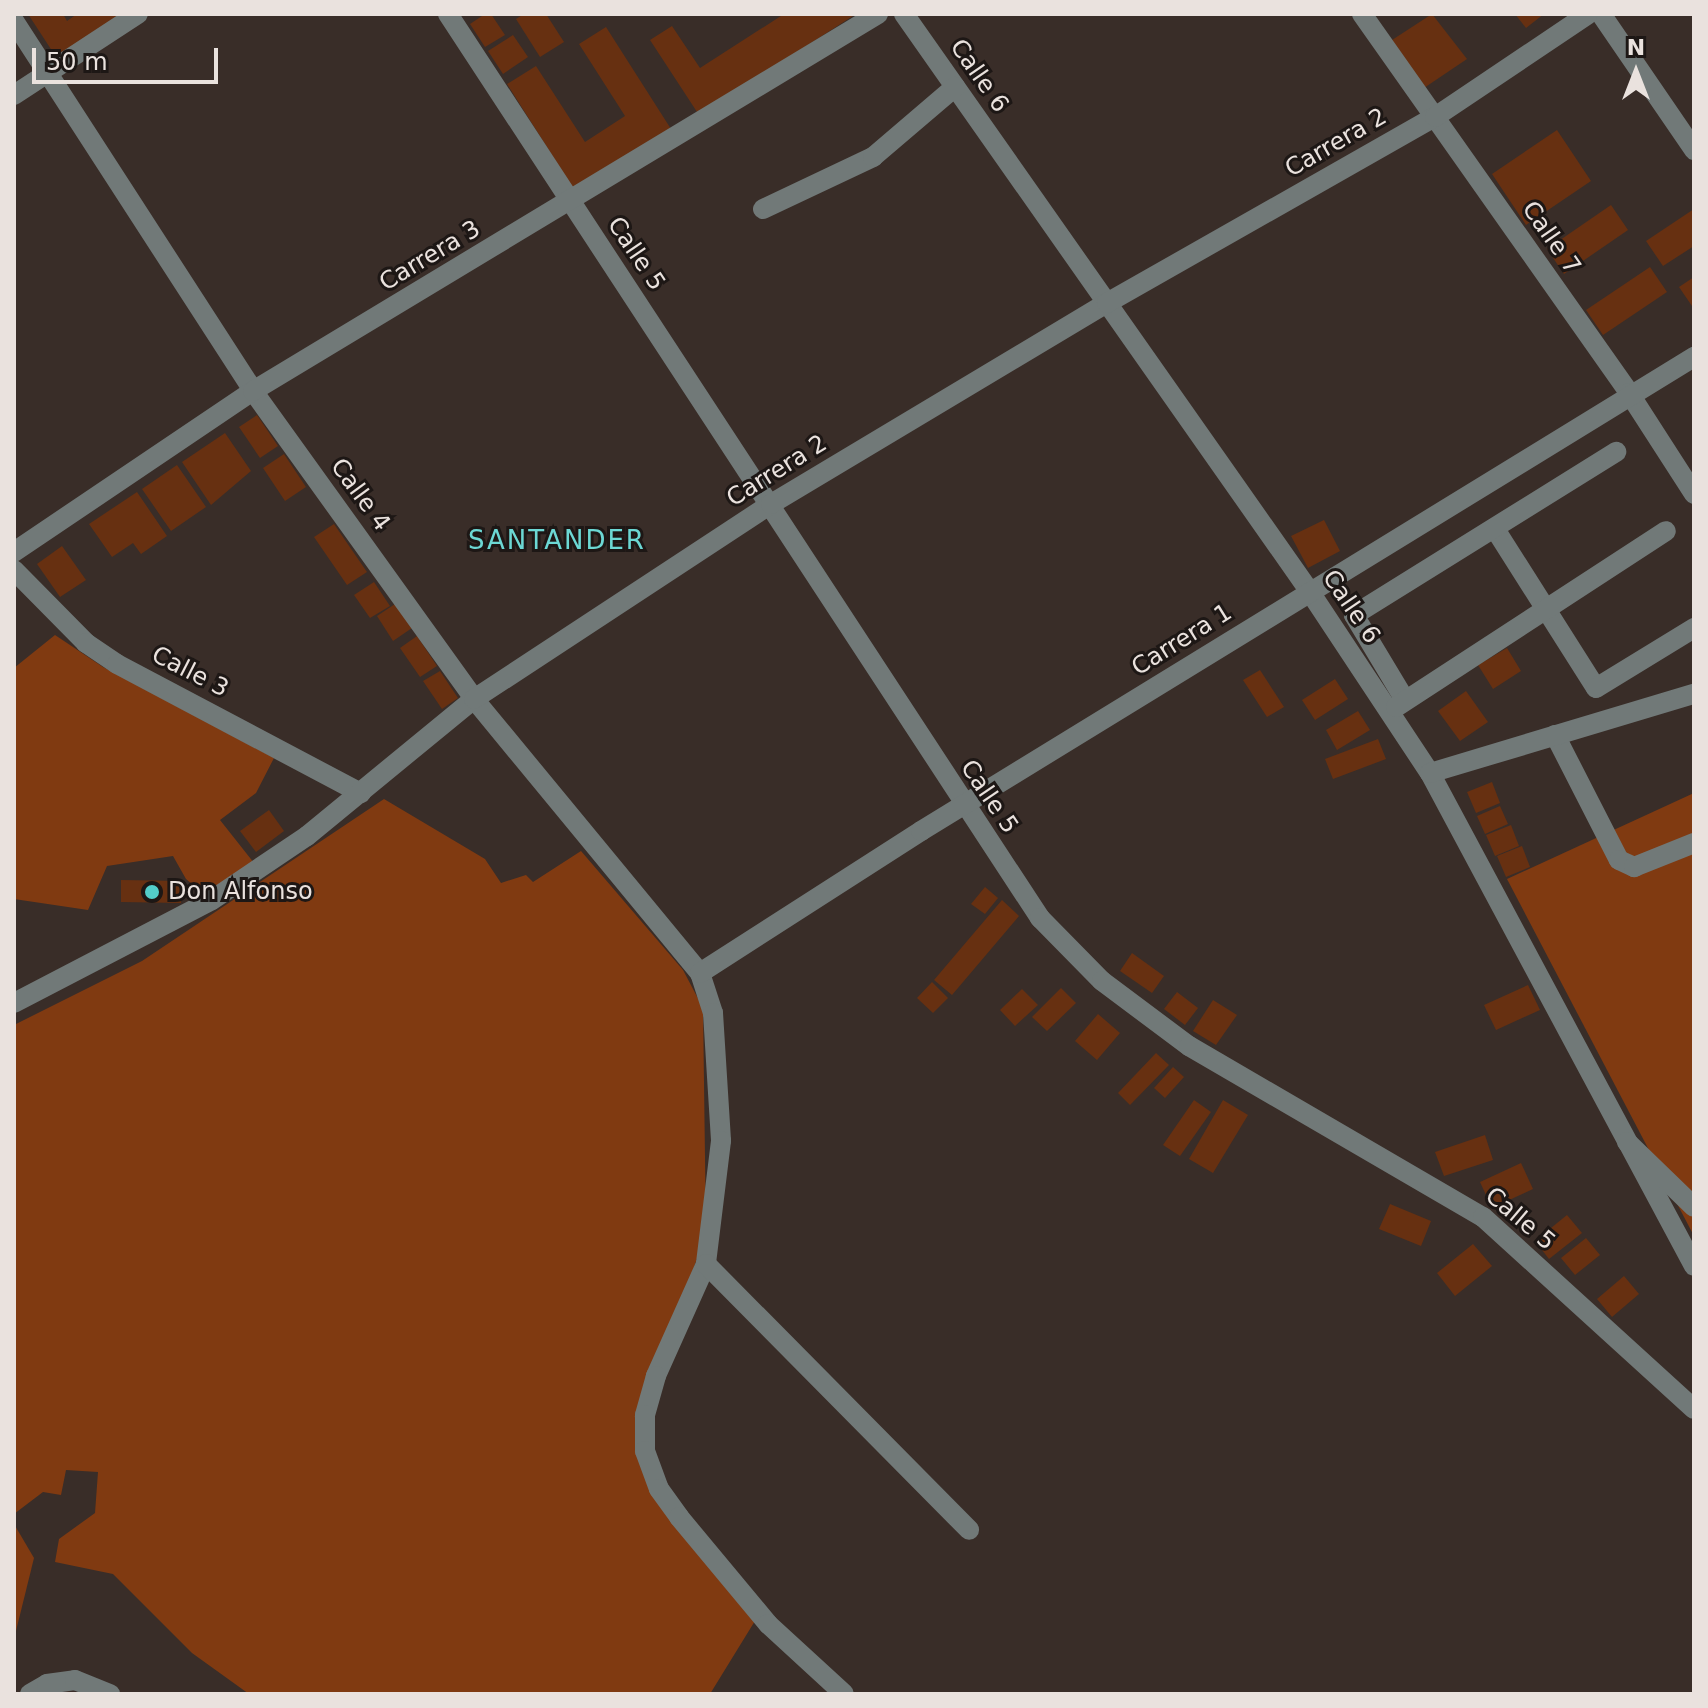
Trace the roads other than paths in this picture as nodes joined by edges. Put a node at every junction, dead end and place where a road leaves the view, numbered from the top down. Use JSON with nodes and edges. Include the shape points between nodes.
{"nodes":[{"id":1,"x":138,"y":14,"type":"edge"},
{"id":2,"x":448,"y":14,"type":"edge"},
{"id":3,"x":878,"y":14,"type":"edge"},
{"id":4,"x":904,"y":14,"type":"edge"},
{"id":5,"x":1362,"y":14,"type":"edge"},
{"id":6,"x":1588,"y":14,"type":"edge"},
{"id":7,"x":1601,"y":14,"type":"edge"},
{"id":8,"x":14,"y":21,"type":"edge"},
{"id":9,"x":50,"y":72,"type":"junction"},
{"id":10,"x":955,"y":87,"type":"junction"},
{"id":11,"x":14,"y":95,"type":"edge"},
{"id":12,"x":1435,"y":117,"type":"junction"},
{"id":13,"x":1694,"y":150,"type":"edge"},
{"id":14,"x":570,"y":202,"type":"junction"},
{"id":15,"x":763,"y":209,"type":"dead end"},
{"id":16,"x":1107,"y":303,"type":"junction"},
{"id":17,"x":1694,"y":357,"type":"edge"},
{"id":18,"x":253,"y":391,"type":"junction"},
{"id":19,"x":1629,"y":393,"type":"junction"},
{"id":20,"x":1616,"y":452,"type":"dead end"},
{"id":21,"x":1694,"y":494,"type":"edge"},
{"id":22,"x":771,"y":504,"type":"junction"},
{"id":23,"x":1495,"y":529,"type":"junction"},
{"id":24,"x":1666,"y":531,"type":"dead end"},
{"id":25,"x":14,"y":552,"type":"edge"},
{"id":26,"x":14,"y":570,"type":"edge"},
{"id":27,"x":1310,"y":592,"type":"junction"},
{"id":28,"x":1544,"y":610,"type":"junction"},
{"id":29,"x":1694,"y":628,"type":"edge"},
{"id":30,"x":1694,"y":694,"type":"edge"},
{"id":31,"x":474,"y":699,"type":"junction"},
{"id":32,"x":1397,"y":706,"type":"junction"},
{"id":33,"x":1555,"y":735,"type":"junction"},
{"id":34,"x":1430,"y":773,"type":"junction"},
{"id":35,"x":361,"y":793,"type":"junction"},
{"id":36,"x":962,"y":805,"type":"junction"},
{"id":37,"x":1694,"y":843,"type":"edge"},
{"id":38,"x":700,"y":973,"type":"junction"},
{"id":39,"x":14,"y":1003,"type":"edge"},
{"id":40,"x":1620,"y":1137,"type":"junction"},
{"id":41,"x":1694,"y":1207,"type":"edge"},
{"id":42,"x":706,"y":1264,"type":"junction"},
{"id":43,"x":1694,"y":1266,"type":"edge"},
{"id":44,"x":1694,"y":1409,"type":"edge"},
{"id":45,"x":969,"y":1530,"type":"dead end"},
{"id":46,"x":30,"y":1694,"type":"edge"},
{"id":47,"x":110,"y":1694,"type":"edge"},
{"id":48,"x":844,"y":1694,"type":"edge"}],
"edges":[{"from":1,"to":9,"type":"street"},
{"from":2,"to":14,"type":"street","name":"Calle 5"},
{"from":3,"to":14,"type":"street","name":"Carrera 3"},
{"from":4,"to":10,"type":"street","name":"Calle 6"},
{"from":5,"to":12,"type":"street","name":"Calle 7"},
{"from":6,"to":12,"type":"street","name":"Carrera 2"},
{"from":7,"to":13,"type":"street"},
{"from":8,"to":9,"type":"street","name":"Calle 4"},
{"from":9,"to":11,"type":"street"},
{"from":9,"to":18,"type":"street","name":"Calle 4"},
{"from":10,"to":15,"type":"street","via":[[873,157]]},
{"from":10,"to":16,"type":"street","name":"Calle 6"},
{"from":12,"to":16,"type":"street","name":"Carrera 2"},
{"from":12,"to":19,"type":"street","name":"Calle 7"},
{"from":14,"to":18,"type":"street","name":"Carrera 3"},
{"from":14,"to":22,"type":"street","name":"Calle 5"},
{"from":16,"to":22,"type":"street","name":"Carrera 2"},
{"from":16,"to":27,"type":"street","name":"Calle 6"},
{"from":17,"to":19,"type":"street","name":"Carrera 1"},
{"from":18,"to":25,"type":"street","name":"Carrera 3"},
{"from":18,"to":31,"type":"street","name":"Calle 4"},
{"from":19,"to":21,"type":"street","name":"Calle 7"},
{"from":19,"to":27,"type":"street","name":"Carrera 1"},
{"from":20,"to":23,"type":"street"},
{"from":22,"to":31,"type":"street","name":"Carrera 2"},
{"from":22,"to":36,"type":"street","name":"Calle 5"},
{"from":23,"to":28,"type":"street"},
{"from":23,"to":32,"type":"street","via":[[1354,615]]},
{"from":24,"to":28,"type":"street"},
{"from":26,"to":35,"type":"street","name":"Calle 3","via":[[86,643],[117,664]]},
{"from":27,"to":32,"type":"street","name":"Calle 6"},
{"from":27,"to":36,"type":"street","name":"Carrera 1"},
{"from":28,"to":29,"type":"street","via":[[1596,688]]},
{"from":28,"to":32,"type":"street"},
{"from":30,"to":33,"type":"street"},
{"from":31,"to":35,"type":"street","name":"Carrera 2"},
{"from":31,"to":38,"type":"street","name":"Calle 4"},
{"from":32,"to":34,"type":"street","name":"Calle 6"},
{"from":33,"to":34,"type":"street"},
{"from":33,"to":37,"type":"street","via":[[1619,860],[1634,867]]},
{"from":34,"to":40,"type":"street","name":"Calle 6"},
{"from":35,"to":39,"type":"street","name":"Carrera 2","via":[[212,900]]},
{"from":36,"to":38,"type":"street","name":"Carrera 1"},
{"from":36,"to":44,"type":"street","name":"Calle 5","via":[[1040,918],[1102,981],[1189,1046],[1483,1217]]},
{"from":38,"to":42,"type":"street","via":[[713,1013],[721,1141]]},
{"from":40,"to":41,"type":"street","via":[[1646,1156]]},
{"from":40,"to":43,"type":"street","name":"Calle 6"},
{"from":42,"to":45,"type":"street"},
{"from":42,"to":48,"type":"street","via":[[656,1376],[645,1415],[645,1451],[659,1489],[679,1517],[768,1624]]},
{"from":46,"to":47,"type":"street","via":[[47,1684],[75,1680]]}]}
